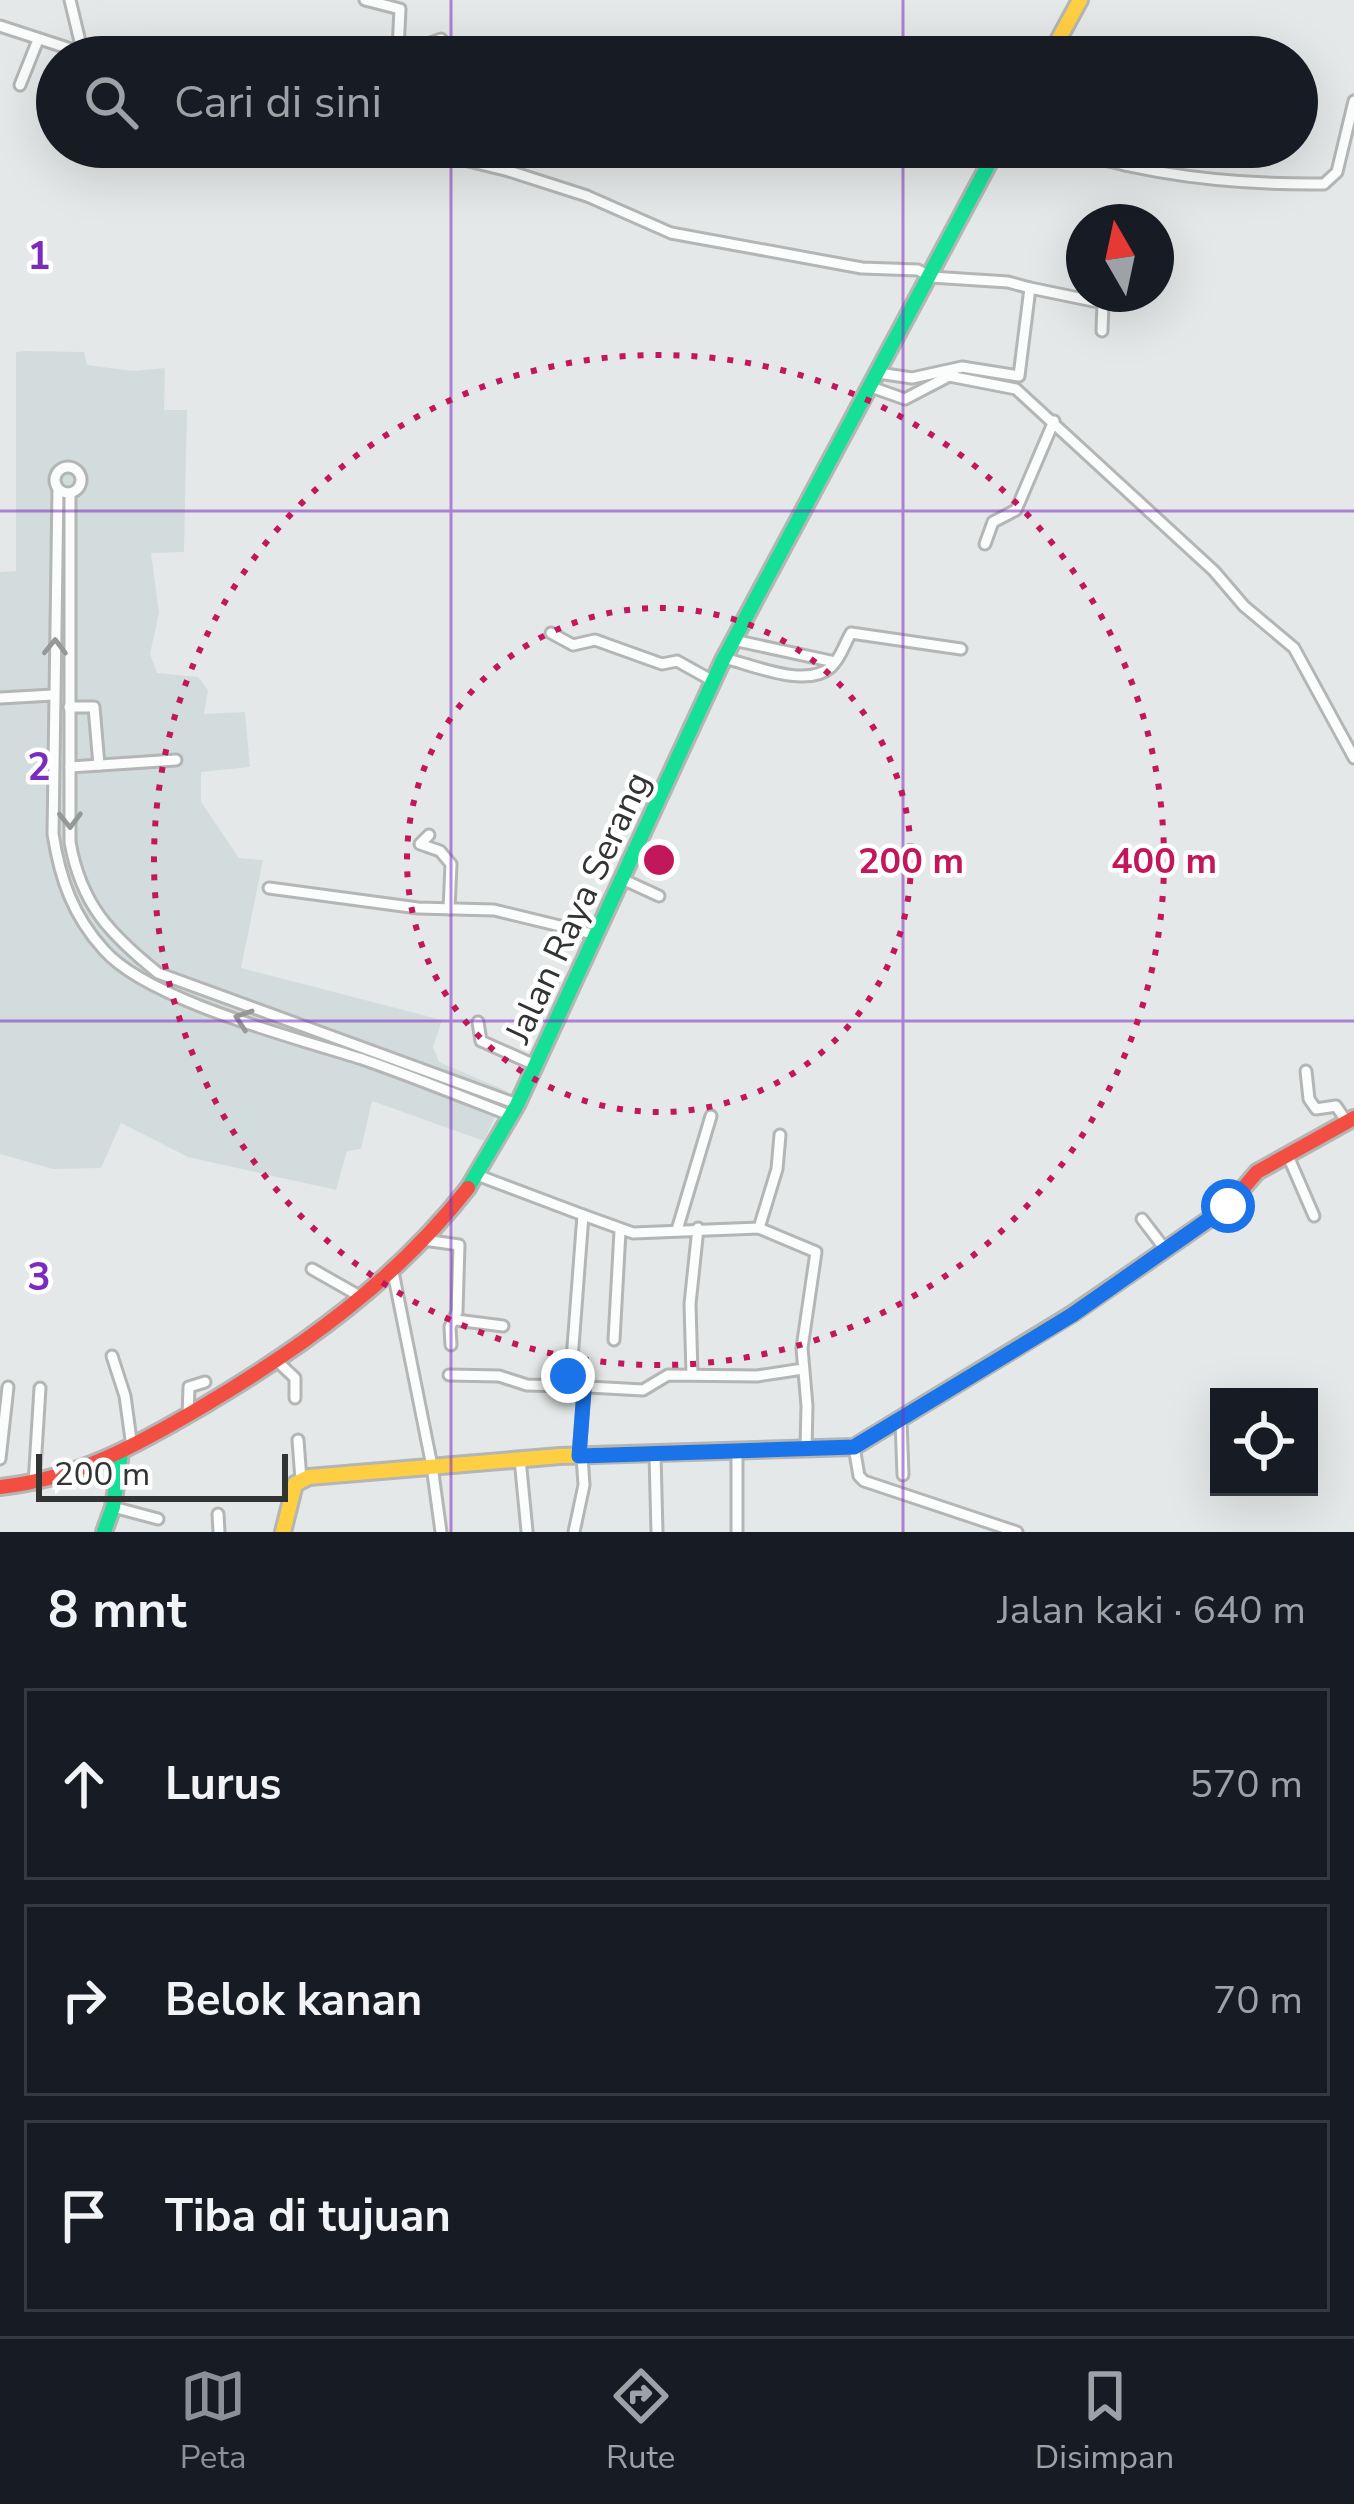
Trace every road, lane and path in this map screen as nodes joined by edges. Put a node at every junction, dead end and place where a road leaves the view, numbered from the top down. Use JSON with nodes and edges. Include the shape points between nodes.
{"nodes":[{"id":1,"x":70,"y":0,"type":"edge"},
{"id":2,"x":365,"y":0,"type":"edge"},
{"id":3,"x":412,"y":0,"type":"edge"},
{"id":4,"x":1080,"y":0,"type":"edge"},
{"id":5,"x":400,"y":10,"type":"junction"},
{"id":6,"x":0,"y":26,"type":"edge"},
{"id":7,"x":78,"y":36,"type":"edge"},
{"id":8,"x":399,"y":36,"type":"edge"},
{"id":9,"x":1060,"y":36,"type":"edge"},
{"id":10,"x":36,"y":39,"type":"edge"},
{"id":11,"x":36,"y":45,"type":"edge"},
{"id":12,"x":20,"y":85,"type":"dead end"},
{"id":13,"x":1354,"y":100,"type":"edge"},
{"id":14,"x":496,"y":168,"type":"edge"},
{"id":15,"x":508,"y":168,"type":"edge"},
{"id":16,"x":987,"y":168,"type":"edge"},
{"id":17,"x":1146,"y":168,"type":"edge"},
{"id":18,"x":508,"y":171,"type":"junction"},
{"id":19,"x":932,"y":277,"type":"junction"},
{"id":20,"x":1030,"y":287,"type":"junction"},
{"id":21,"x":1102,"y":332,"type":"dead end"},
{"id":22,"x":874,"y":380,"type":"junction"},
{"id":23,"x":1054,"y":421,"type":"junction"},
{"id":24,"x":58,"y":489,"type":"junction"},
{"id":25,"x":70,"y":493,"type":"junction"},
{"id":26,"x":985,"y":544,"type":"dead end"},
{"id":27,"x":551,"y":633,"type":"dead end"},
{"id":28,"x":734,"y":640,"type":"junction"},
{"id":29,"x":961,"y":649,"type":"dead end"},
{"id":30,"x":724,"y":658,"type":"junction"},
{"id":31,"x":836,"y":662,"type":"junction"},
{"id":32,"x":712,"y":681,"type":"junction"},
{"id":33,"x":68,"y":692,"type":"junction"},
{"id":34,"x":53,"y":693,"type":"junction"},
{"id":35,"x":0,"y":698,"type":"edge"},
{"id":36,"x":69,"y":707,"type":"junction"},
{"id":37,"x":1354,"y":758,"type":"edge"},
{"id":38,"x":176,"y":760,"type":"dead end"},
{"id":39,"x":99,"y":765,"type":"junction"},
{"id":40,"x":70,"y":767,"type":"junction"},
{"id":41,"x":429,"y":835,"type":"dead end"},
{"id":42,"x":622,"y":879,"type":"junction"},
{"id":43,"x":453,"y":882,"type":"junction"},
{"id":44,"x":269,"y":888,"type":"dead end"},
{"id":45,"x":659,"y":896,"type":"dead end"},
{"id":46,"x":449,"y":909,"type":"junction"},
{"id":47,"x":462,"y":909,"type":"junction"},
{"id":48,"x":596,"y":935,"type":"junction"},
{"id":49,"x":203,"y":989,"type":"junction"},
{"id":50,"x":197,"y":1004,"type":"junction"},
{"id":51,"x":478,"y":1022,"type":"dead end"},
{"id":52,"x":535,"y":1065,"type":"junction"},
{"id":53,"x":1306,"y":1071,"type":"dead end"},
{"id":54,"x":514,"y":1110,"type":"junction"},
{"id":55,"x":711,"y":1116,"type":"dead end"},
{"id":56,"x":1350,"y":1120,"type":"edge"},
{"id":57,"x":780,"y":1135,"type":"dead end"},
{"id":58,"x":1288,"y":1156,"type":"junction"},
{"id":59,"x":477,"y":1175,"type":"junction"},
{"id":60,"x":583,"y":1215,"type":"junction"},
{"id":61,"x":1314,"y":1216,"type":"dead end"},
{"id":62,"x":1142,"y":1219,"type":"dead end"},
{"id":63,"x":698,"y":1228,"type":"junction"},
{"id":64,"x":759,"y":1228,"type":"junction"},
{"id":65,"x":677,"y":1230,"type":"junction"},
{"id":66,"x":620,"y":1231,"type":"junction"},
{"id":67,"x":424,"y":1240,"type":"junction"},
{"id":68,"x":1165,"y":1249,"type":"junction"},
{"id":69,"x":311,"y":1269,"type":"dead end"},
{"id":70,"x":392,"y":1271,"type":"junction"},
{"id":71,"x":363,"y":1298,"type":"junction"},
{"id":72,"x":456,"y":1320,"type":"junction"},
{"id":73,"x":503,"y":1326,"type":"dead end"},
{"id":74,"x":614,"y":1340,"type":"dead end"},
{"id":75,"x":451,"y":1346,"type":"dead end"},
{"id":76,"x":112,"y":1356,"type":"dead end"},
{"id":77,"x":277,"y":1361,"type":"junction"},
{"id":78,"x":803,"y":1369,"type":"junction"},
{"id":79,"x":692,"y":1374,"type":"junction"},
{"id":80,"x":449,"y":1375,"type":"dead end"},
{"id":81,"x":206,"y":1382,"type":"dead end"},
{"id":82,"x":568,"y":1385,"type":"junction"},
{"id":83,"x":8,"y":1387,"type":"dead end"},
{"id":84,"x":40,"y":1388,"type":"dead end"},
{"id":85,"x":584,"y":1389,"type":"junction"},
{"id":86,"x":295,"y":1398,"type":"dead end"},
{"id":87,"x":188,"y":1415,"type":"junction"},
{"id":88,"x":901,"y":1420,"type":"junction"},
{"id":89,"x":298,"y":1440,"type":"dead end"},
{"id":90,"x":854,"y":1447,"type":"junction"},
{"id":91,"x":806,"y":1449,"type":"junction"},
{"id":92,"x":127,"y":1450,"type":"junction"},
{"id":93,"x":737,"y":1453,"type":"junction"},
{"id":94,"x":581,"y":1456,"type":"junction"},
{"id":95,"x":655,"y":1456,"type":"junction"},
{"id":96,"x":0,"y":1459,"type":"edge"},
{"id":97,"x":520,"y":1459,"type":"junction"},
{"id":98,"x":432,"y":1466,"type":"junction"},
{"id":99,"x":903,"y":1475,"type":"dead end"},
{"id":100,"x":301,"y":1480,"type":"junction"},
{"id":101,"x":34,"y":1484,"type":"junction"},
{"id":102,"x":0,"y":1487,"type":"edge"},
{"id":103,"x":112,"y":1507,"type":"junction"},
{"id":104,"x":218,"y":1514,"type":"dead end"},
{"id":105,"x":158,"y":1519,"type":"dead end"},
{"id":106,"x":527,"y":1531,"type":"edge"},
{"id":107,"x":104,"y":1532,"type":"edge"},
{"id":108,"x":219,"y":1532,"type":"edge"},
{"id":109,"x":283,"y":1532,"type":"edge"},
{"id":110,"x":441,"y":1532,"type":"edge"},
{"id":111,"x":574,"y":1532,"type":"edge"},
{"id":112,"x":657,"y":1532,"type":"edge"},
{"id":113,"x":737,"y":1532,"type":"edge"},
{"id":114,"x":1017,"y":1532,"type":"edge"}],
"edges":[{"from":1,"to":7,"type":"street"},
{"from":2,"to":5,"type":"street"},
{"from":3,"to":5,"type":"street"},
{"from":4,"to":9,"type":"main road"},
{"from":5,"to":8,"type":"street"},
{"from":6,"to":10,"type":"street"},
{"from":11,"to":12,"type":"street"},
{"from":13,"to":17,"type":"street","via":[[1337,172],[1324,184]]},
{"from":14,"to":18,"type":"street"},
{"from":15,"to":18,"type":"street"},
{"from":16,"to":19,"type":"main road","name":"Jalan Raya Serang"},
{"from":18,"to":19,"type":"street","via":[[671,233]]},
{"from":19,"to":20,"type":"street"},
{"from":19,"to":22,"type":"main road","name":"Jalan Raya Serang"},
{"from":20,"to":21,"type":"street","via":[[1103,303]]},
{"from":20,"to":22,"type":"street","via":[[1018,376],[962,367]]},
{"from":22,"to":23,"type":"street","via":[[904,399],[949,376],[989,382],[1016,389]]},
{"from":22,"to":28,"type":"main road","name":"Jalan Raya Serang"},
{"from":23,"to":26,"type":"street","via":[[1016,510],[994,522]]},
{"from":23,"to":37,"type":"street","via":[[1294,648]]},
{"from":24,"to":25,"type":"street"},
{"from":24,"to":25,"type":"street","via":[[56,473],[71,467],[81,481]]},
{"from":34,"to":24,"type":"street","one_way":true},
{"from":25,"to":33,"type":"street"},
{"from":27,"to":32,"type":"street","via":[[573,645],[592,640],[659,663],[677,661]]},
{"from":28,"to":30,"type":"main road","name":"Jalan Raya Serang"},
{"from":28,"to":31,"type":"street"},
{"from":29,"to":31,"type":"street","via":[[856,633]]},
{"from":30,"to":31,"type":"street","via":[[808,678]]},
{"from":30,"to":32,"type":"main road","name":"Jalan Raya Serang"},
{"from":32,"to":42,"type":"main road","name":"Jalan Raya Serang"},
{"from":33,"to":34,"type":"street"},
{"from":33,"to":36,"type":"street"},
{"from":34,"to":35,"type":"street"},
{"from":34,"to":50,"type":"street","via":[[53,835],[75,912],[106,954]]},
{"from":36,"to":39,"type":"street","via":[[94,707]]},
{"from":36,"to":40,"type":"street"},
{"from":38,"to":39,"type":"street"},
{"from":39,"to":40,"type":"street"},
{"from":40,"to":49,"type":"street","one_way":true,"via":[[70,842],[88,896],[112,935],[142,961]]},
{"from":41,"to":43,"type":"street","via":[[419,842],[447,856]]},
{"from":42,"to":45,"type":"street"},
{"from":42,"to":48,"type":"main road","name":"Jalan Raya Serang"},
{"from":43,"to":46,"type":"street"},
{"from":43,"to":47,"type":"street"},
{"from":44,"to":46,"type":"street"},
{"from":46,"to":47,"type":"street"},
{"from":47,"to":48,"type":"street"},
{"from":48,"to":52,"type":"main road","name":"Jalan Raya Serang"},
{"from":49,"to":50,"type":"street"},
{"from":49,"to":54,"type":"street"},
{"from":54,"to":50,"type":"street","one_way":true},
{"from":51,"to":52,"type":"street","via":[[481,1041]]},
{"from":52,"to":54,"type":"main road","name":"Jalan Raya Serang"},
{"from":53,"to":56,"type":"street","via":[[1312,1104],[1336,1106]]},
{"from":54,"to":59,"type":"main road","name":"Jalan Raya Serang"},
{"from":55,"to":65,"type":"street"},
{"from":56,"to":58,"type":"main road"},
{"from":57,"to":64,"type":"street"},
{"from":58,"to":61,"type":"street"},
{"from":58,"to":68,"type":"main road"},
{"from":59,"to":60,"type":"street"},
{"from":59,"to":67,"type":"main road","name":"Jalan Raya Serang"},
{"from":60,"to":66,"type":"street"},
{"from":60,"to":82,"type":"street"},
{"from":62,"to":68,"type":"street"},
{"from":63,"to":64,"type":"street"},
{"from":63,"to":65,"type":"street"},
{"from":63,"to":79,"type":"street"},
{"from":64,"to":78,"type":"street","via":[[816,1252]]},
{"from":65,"to":66,"type":"street"},
{"from":66,"to":74,"type":"street"},
{"from":67,"to":70,"type":"main road","name":"Jalan Raya Serang"},
{"from":67,"to":72,"type":"street","via":[[459,1245]]},
{"from":68,"to":88,"type":"main road"},
{"from":69,"to":71,"type":"street"},
{"from":70,"to":71,"type":"main road","name":"Jalan Raya Serang"},
{"from":70,"to":98,"type":"street"},
{"from":71,"to":77,"type":"main road","name":"Jalan Raya Serang"},
{"from":72,"to":73,"type":"street"},
{"from":72,"to":75,"type":"street"},
{"from":76,"to":92,"type":"street","via":[[125,1396]]},
{"from":77,"to":86,"type":"street","via":[[295,1378]]},
{"from":77,"to":87,"type":"main road","name":"Jalan Raya Serang"},
{"from":78,"to":79,"type":"street"},
{"from":78,"to":91,"type":"street"},
{"from":79,"to":85,"type":"street","via":[[658,1378],[643,1390]]},
{"from":80,"to":82,"type":"street"},
{"from":81,"to":87,"type":"street","via":[[189,1388]]},
{"from":82,"to":85,"type":"street"},
{"from":83,"to":96,"type":"street"},
{"from":84,"to":101,"type":"street"},
{"from":85,"to":94,"type":"street"},
{"from":87,"to":92,"type":"main road","name":"Jalan Raya Serang"},
{"from":88,"to":90,"type":"main road"},
{"from":88,"to":99,"type":"street"},
{"from":89,"to":100,"type":"street"},
{"from":90,"to":91,"type":"main road"},
{"from":90,"to":114,"type":"street","via":[[864,1481]]},
{"from":91,"to":93,"type":"main road"},
{"from":92,"to":101,"type":"main road","name":"Jalan Raya Serang"},
{"from":92,"to":103,"type":"main road"},
{"from":93,"to":95,"type":"main road"},
{"from":93,"to":113,"type":"street"},
{"from":94,"to":95,"type":"main road"},
{"from":94,"to":97,"type":"main road"},
{"from":94,"to":111,"type":"street"},
{"from":95,"to":112,"type":"street"},
{"from":97,"to":98,"type":"main road"},
{"from":97,"to":106,"type":"street"},
{"from":98,"to":100,"type":"main road"},
{"from":98,"to":110,"type":"street"},
{"from":100,"to":109,"type":"main road"},
{"from":101,"to":102,"type":"main road","name":"Jalan Raya Serang"},
{"from":103,"to":105,"type":"street"},
{"from":103,"to":107,"type":"main road"},
{"from":104,"to":108,"type":"street"}]}
